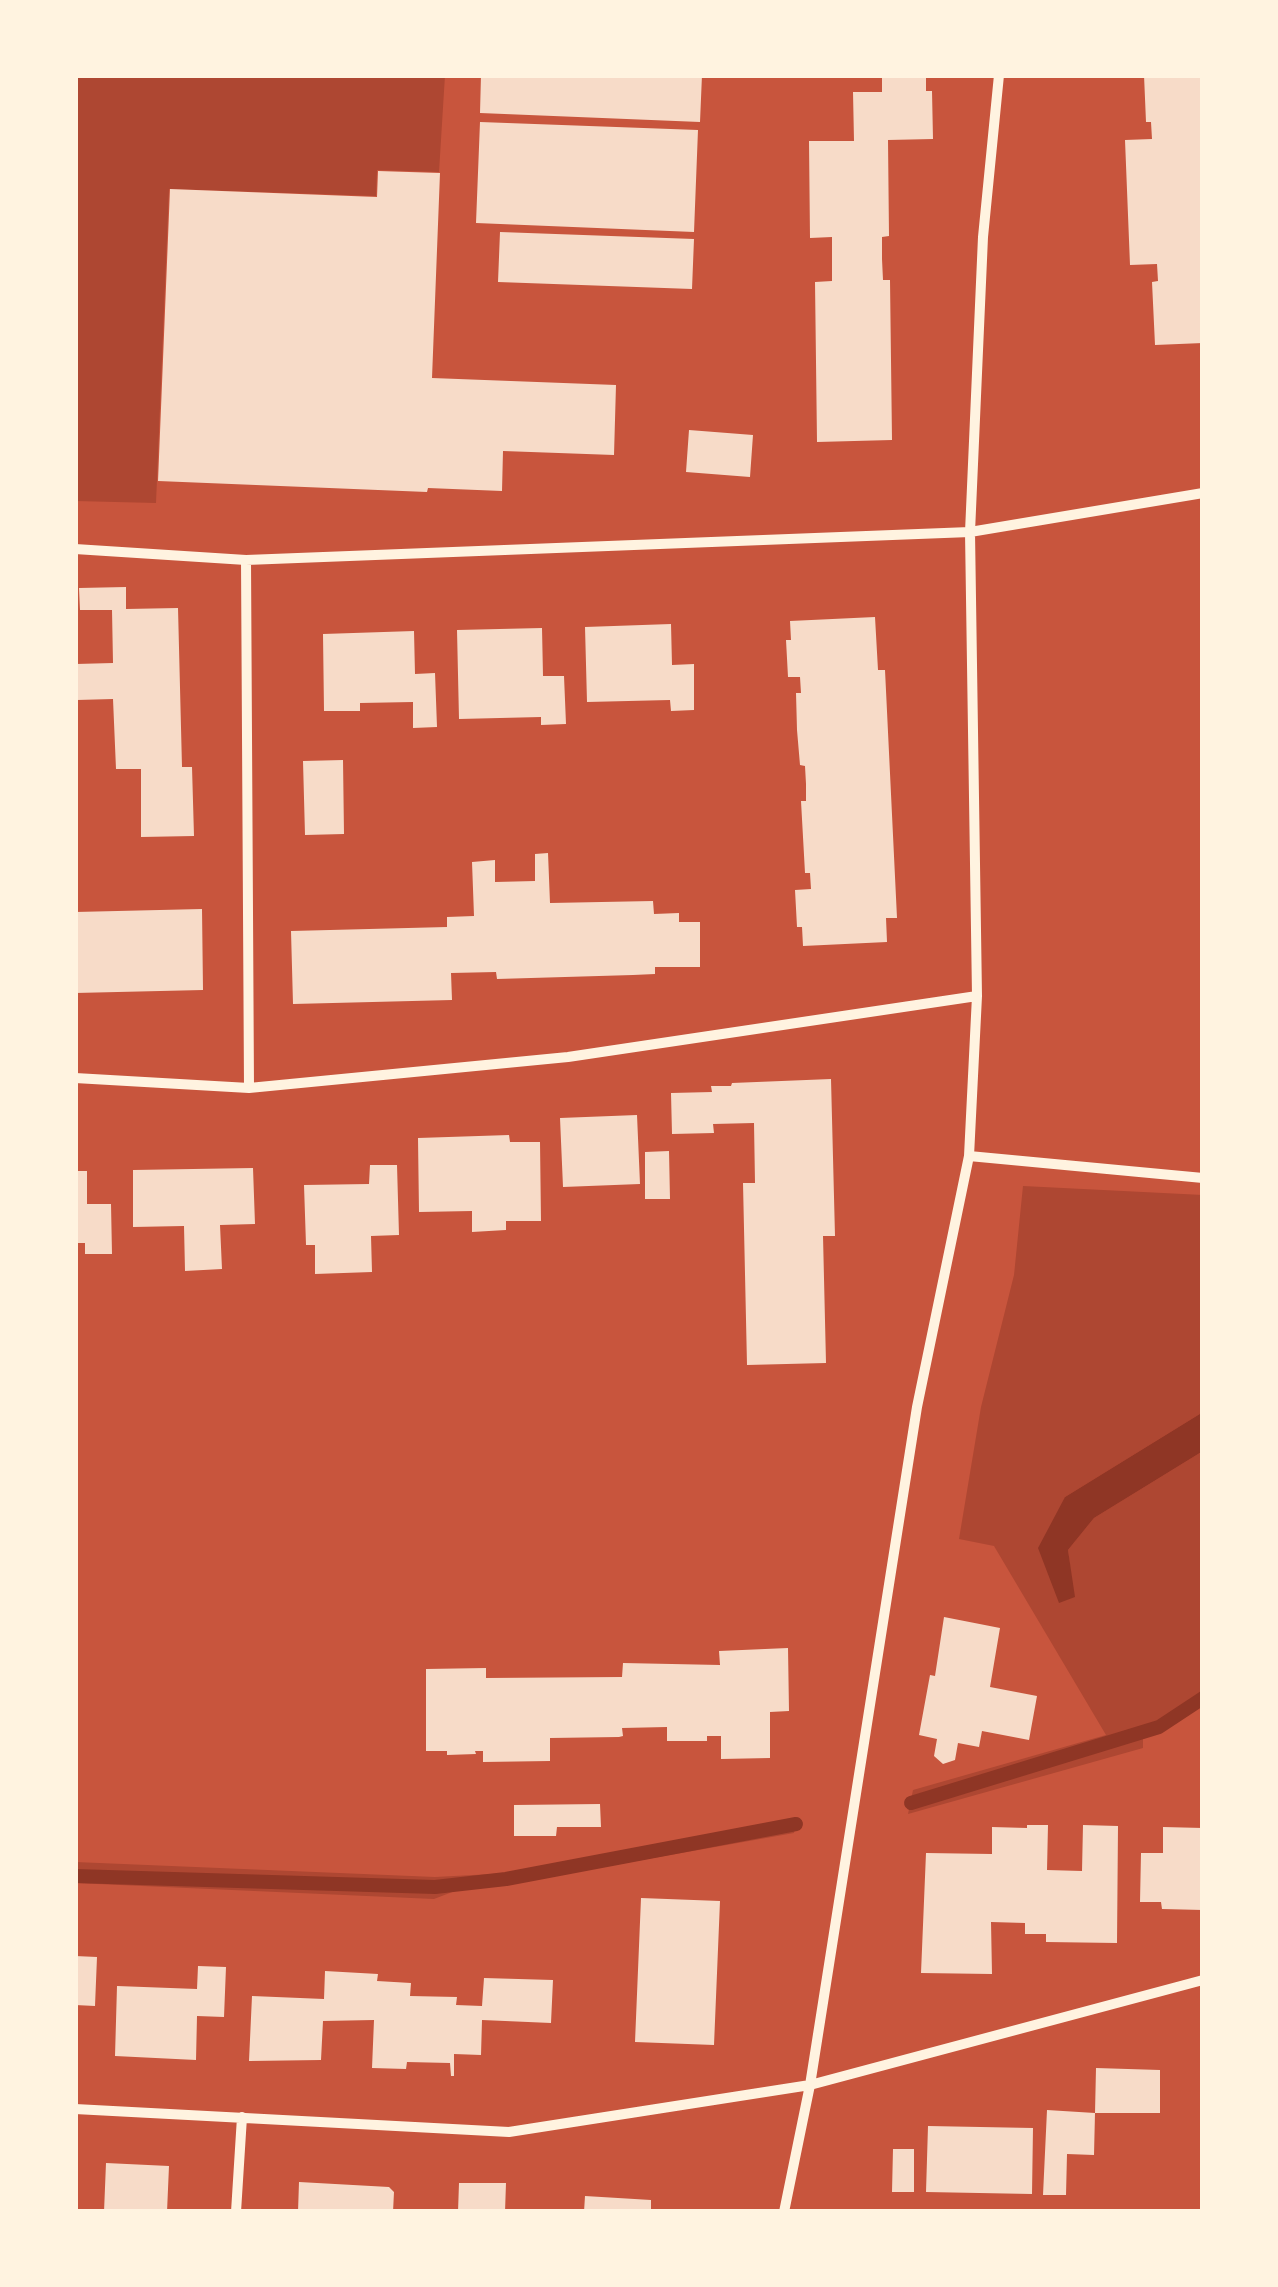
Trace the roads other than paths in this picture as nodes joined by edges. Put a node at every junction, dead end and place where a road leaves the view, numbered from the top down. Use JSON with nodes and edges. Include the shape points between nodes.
{"nodes":[{"id":1,"x":999,"y":75,"type":"edge"},
{"id":2,"x":1203,"y":492,"type":"edge"},
{"id":3,"x":970,"y":532,"type":"junction"},
{"id":4,"x":75,"y":549,"type":"edge"},
{"id":5,"x":246,"y":560,"type":"junction"},
{"id":6,"x":977,"y":996,"type":"junction"},
{"id":7,"x":75,"y":1078,"type":"edge"},
{"id":8,"x":249,"y":1088,"type":"junction"},
{"id":9,"x":968,"y":1156,"type":"junction"},
{"id":10,"x":1203,"y":1178,"type":"edge"},
{"id":11,"x":1203,"y":1980,"type":"edge"},
{"id":12,"x":810,"y":2086,"type":"junction"},
{"id":13,"x":75,"y":2109,"type":"edge"},
{"id":14,"x":242,"y":2117,"type":"junction"},
{"id":15,"x":236,"y":2212,"type":"edge"},
{"id":16,"x":784,"y":2212,"type":"edge"}],
"edges":[{"from":1,"to":3,"type":"street"},
{"from":2,"to":3,"type":"street"},
{"from":3,"to":5,"type":"street"},
{"from":3,"to":6,"type":"street"},
{"from":4,"to":5,"type":"street"},
{"from":5,"to":8,"type":"street"},
{"from":6,"to":8,"type":"street","via":[[568,1057]]},
{"from":6,"to":9,"type":"street"},
{"from":7,"to":8,"type":"street"},
{"from":9,"to":10,"type":"street"},
{"from":9,"to":12,"type":"street","via":[[917,1407]]},
{"from":11,"to":12,"type":"street"},
{"from":12,"to":14,"type":"street","via":[[509,2132]]},
{"from":12,"to":16,"type":"street"},
{"from":13,"to":14,"type":"street"},
{"from":14,"to":15,"type":"street"}]}
